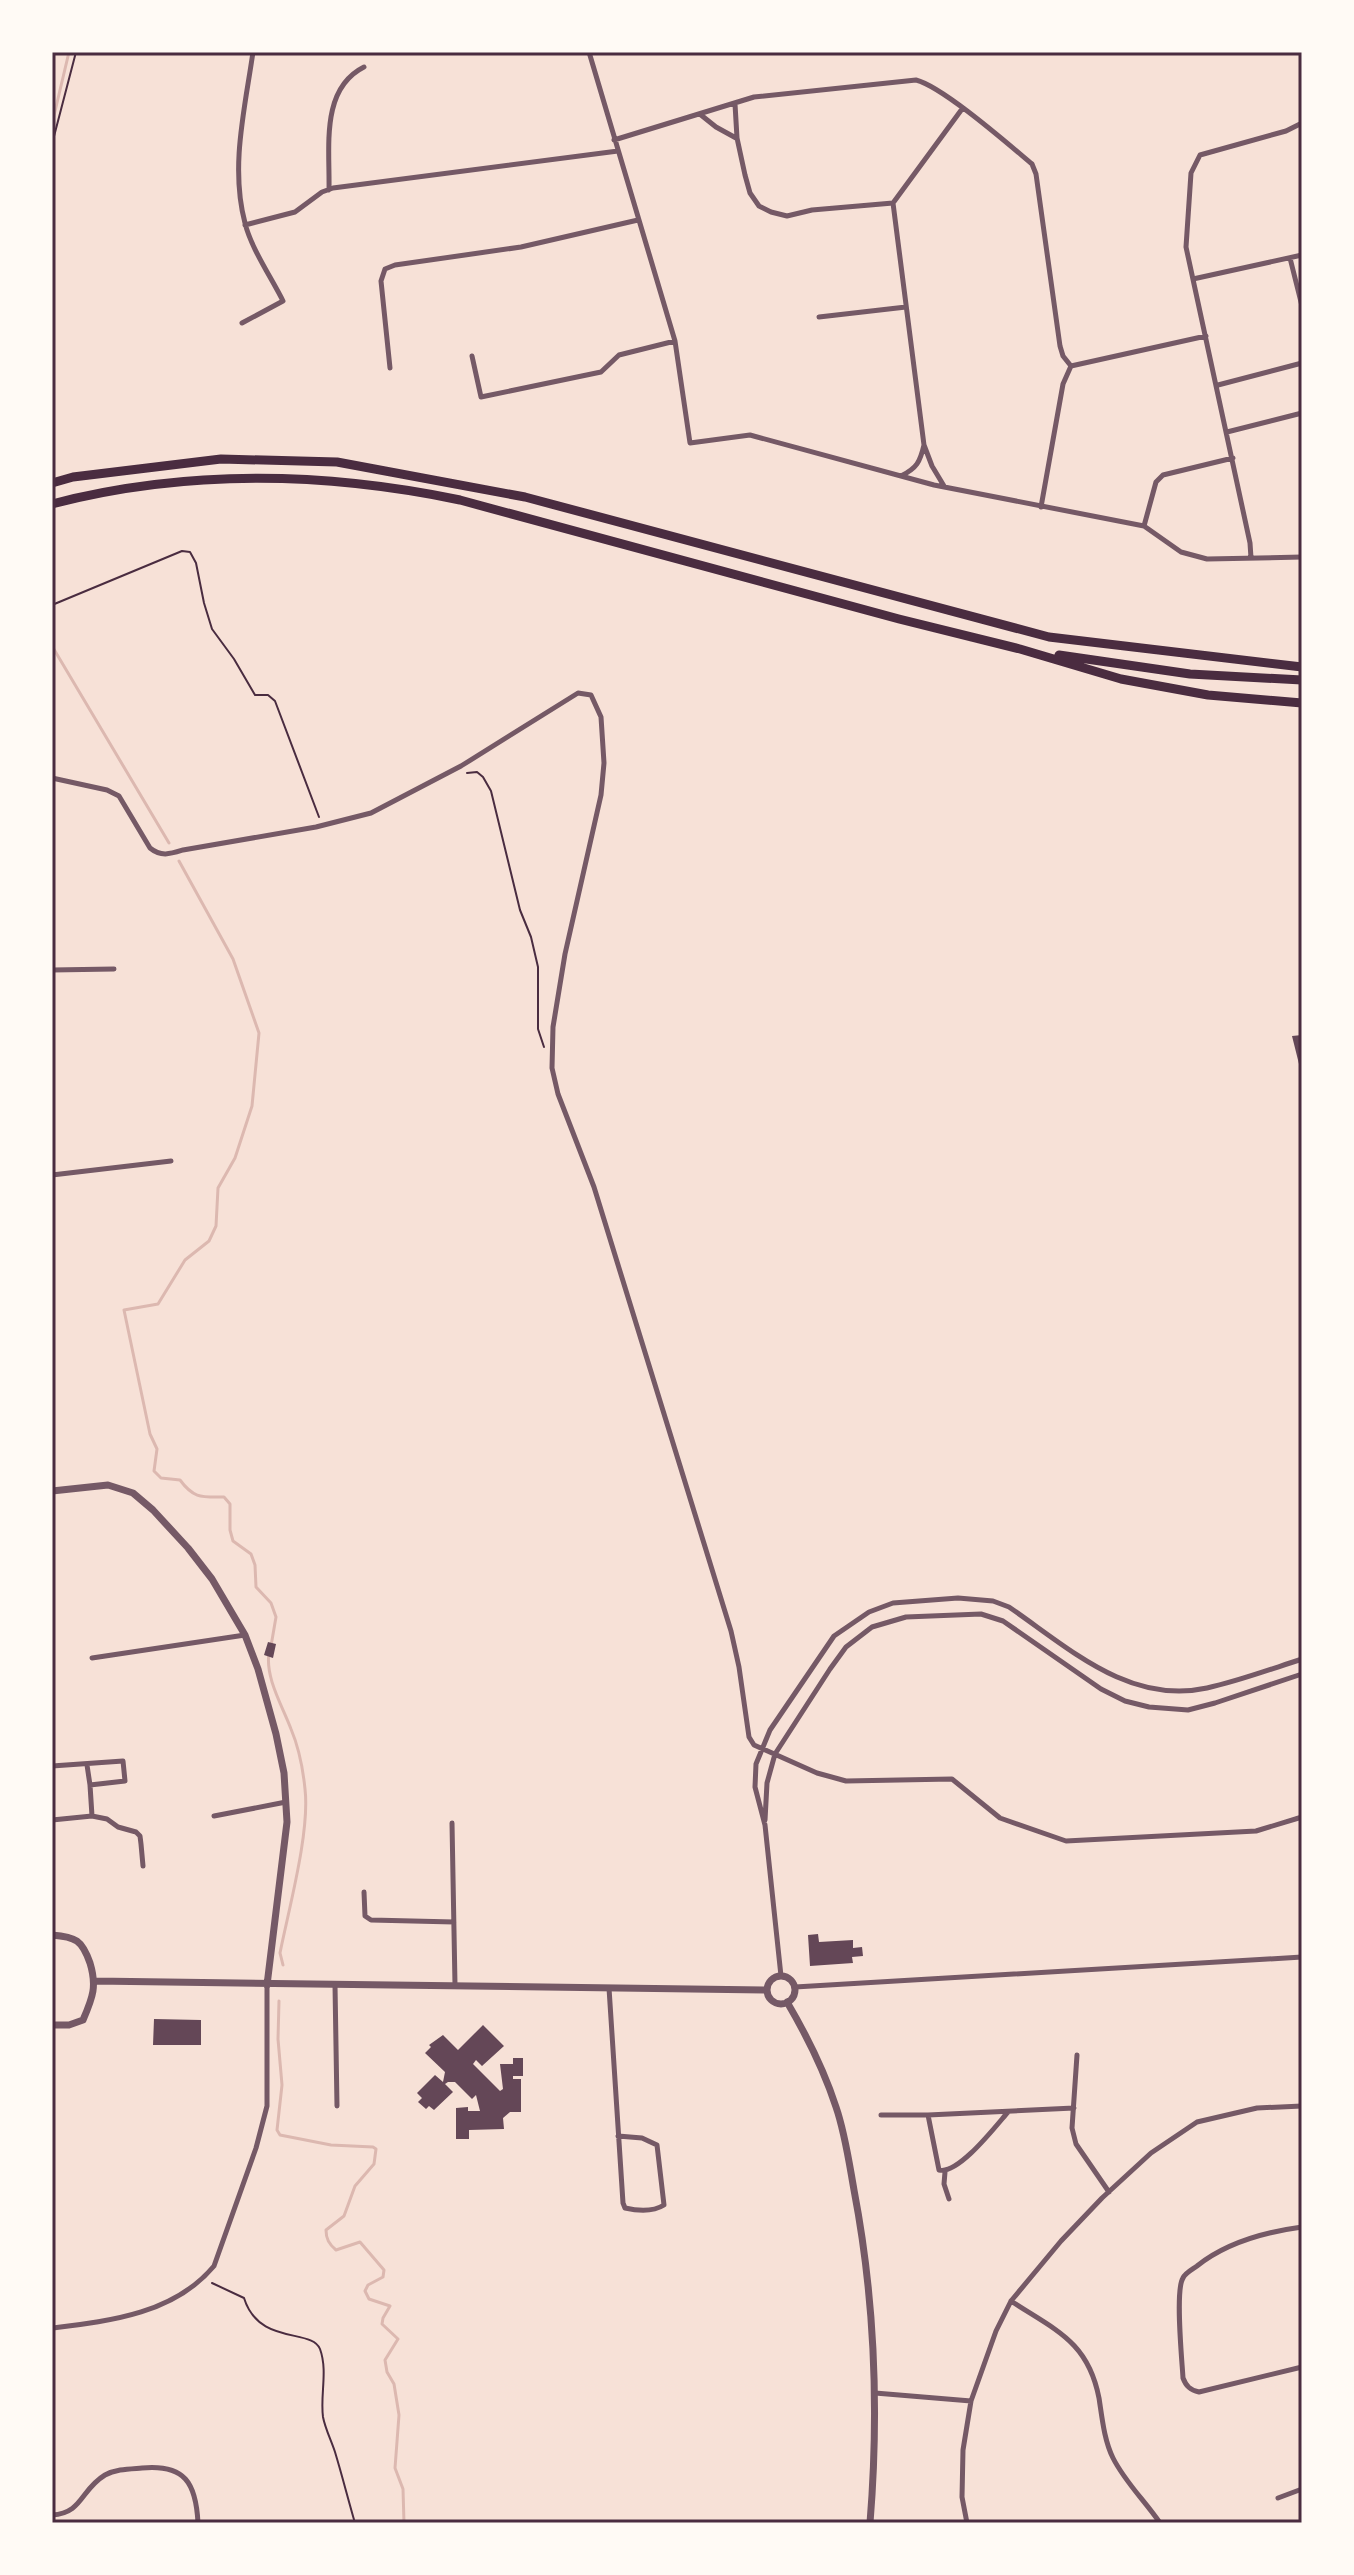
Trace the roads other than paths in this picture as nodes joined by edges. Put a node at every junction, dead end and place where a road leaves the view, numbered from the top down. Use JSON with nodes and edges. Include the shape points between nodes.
{"nodes":[{"id":1,"x":253,"y":52,"type":"edge"},
{"id":2,"x":589,"y":52,"type":"edge"},
{"id":3,"x":364,"y":67,"type":"dead end"},
{"id":4,"x":735,"y":104,"type":"junction"},
{"id":5,"x":962,"y":109,"type":"junction"},
{"id":6,"x":700,"y":115,"type":"junction"},
{"id":7,"x":1302,"y":123,"type":"edge"},
{"id":8,"x":737,"y":138,"type":"junction"},
{"id":9,"x":614,"y":140,"type":"junction"},
{"id":10,"x":618,"y":151,"type":"junction"},
{"id":11,"x":329,"y":190,"type":"junction"},
{"id":12,"x":893,"y":203,"type":"junction"},
{"id":13,"x":638,"y":220,"type":"junction"},
{"id":14,"x":245,"y":225,"type":"junction"},
{"id":15,"x":1302,"y":255,"type":"edge"},
{"id":16,"x":1290,"y":258,"type":"junction"},
{"id":17,"x":1193,"y":279,"type":"junction"},
{"id":18,"x":1302,"y":306,"type":"edge"},
{"id":19,"x":906,"y":307,"type":"junction"},
{"id":20,"x":819,"y":317,"type":"dead end"},
{"id":21,"x":242,"y":323,"type":"dead end"},
{"id":22,"x":1206,"y":336,"type":"junction"},
{"id":23,"x":675,"y":341,"type":"junction"},
{"id":24,"x":472,"y":356,"type":"dead end"},
{"id":25,"x":1302,"y":363,"type":"edge"},
{"id":26,"x":1071,"y":366,"type":"junction"},
{"id":27,"x":390,"y":368,"type":"dead end"},
{"id":28,"x":1217,"y":385,"type":"junction"},
{"id":29,"x":1302,"y":413,"type":"edge"},
{"id":30,"x":1227,"y":432,"type":"junction"},
{"id":31,"x":924,"y":445,"type":"junction"},
{"id":32,"x":1233,"y":458,"type":"junction"},
{"id":33,"x":900,"y":476,"type":"junction"},
{"id":34,"x":52,"y":483,"type":"edge"},
{"id":35,"x":944,"y":487,"type":"junction"},
{"id":36,"x":52,"y":504,"type":"edge"},
{"id":37,"x":1041,"y":507,"type":"junction"},
{"id":38,"x":1144,"y":526,"type":"junction"},
{"id":39,"x":1302,"y":557,"type":"edge"},
{"id":40,"x":1251,"y":558,"type":"junction"},
{"id":41,"x":1020,"y":649,"type":"junction"},
{"id":42,"x":1302,"y":667,"type":"edge"},
{"id":43,"x":1302,"y":680,"type":"edge"},
{"id":44,"x":1302,"y":703,"type":"edge"},
{"id":45,"x":52,"y":778,"type":"edge"},
{"id":46,"x":114,"y":969,"type":"dead end"},
{"id":47,"x":52,"y":970,"type":"edge"},
{"id":48,"x":171,"y":1161,"type":"dead end"},
{"id":49,"x":52,"y":1175,"type":"edge"},
{"id":50,"x":52,"y":1491,"type":"edge"},
{"id":51,"x":245,"y":1635,"type":"junction"},
{"id":52,"x":92,"y":1658,"type":"dead end"},
{"id":53,"x":1302,"y":1659,"type":"edge"},
{"id":54,"x":1302,"y":1674,"type":"edge"},
{"id":55,"x":760,"y":1749,"type":"junction"},
{"id":56,"x":775,"y":1754,"type":"junction"},
{"id":57,"x":87,"y":1765,"type":"junction"},
{"id":58,"x":52,"y":1766,"type":"edge"},
{"id":59,"x":90,"y":1785,"type":"junction"},
{"id":60,"x":286,"y":1802,"type":"junction"},
{"id":61,"x":92,"y":1816,"type":"junction"},
{"id":62,"x":214,"y":1816,"type":"dead end"},
{"id":63,"x":1302,"y":1817,"type":"edge"},
{"id":64,"x":52,"y":1820,"type":"edge"},
{"id":65,"x":452,"y":1823,"type":"dead end"},
{"id":66,"x":765,"y":1825,"type":"junction"},
{"id":67,"x":143,"y":1866,"type":"dead end"},
{"id":68,"x":364,"y":1892,"type":"dead end"},
{"id":69,"x":454,"y":1922,"type":"junction"},
{"id":70,"x":52,"y":1935,"type":"edge"},
{"id":71,"x":1302,"y":1957,"type":"edge"},
{"id":72,"x":781,"y":1976,"type":"junction"},
{"id":73,"x":95,"y":1981,"type":"junction"},
{"id":74,"x":267,"y":1985,"type":"junction"},
{"id":75,"x":335,"y":1985,"type":"junction"},
{"id":76,"x":455,"y":1986,"type":"junction"},
{"id":77,"x":795,"y":1987,"type":"junction"},
{"id":78,"x":609,"y":1988,"type":"junction"},
{"id":79,"x":767,"y":1990,"type":"junction"},
{"id":80,"x":787,"y":2002,"type":"junction"},
{"id":81,"x":52,"y":2025,"type":"edge"},
{"id":82,"x":1077,"y":2055,"type":"dead end"},
{"id":83,"x":337,"y":2106,"type":"dead end"},
{"id":84,"x":1302,"y":2106,"type":"edge"},
{"id":85,"x":1074,"y":2108,"type":"junction"},
{"id":86,"x":1008,"y":2112,"type":"junction"},
{"id":87,"x":881,"y":2115,"type":"dead end"},
{"id":88,"x":928,"y":2115,"type":"junction"},
{"id":89,"x":618,"y":2136,"type":"junction"},
{"id":90,"x":945,"y":2172,"type":"junction"},
{"id":91,"x":1109,"y":2192,"type":"junction"},
{"id":92,"x":949,"y":2199,"type":"dead end"},
{"id":93,"x":1302,"y":2227,"type":"edge"},
{"id":94,"x":1011,"y":2301,"type":"junction"},
{"id":95,"x":52,"y":2328,"type":"edge"},
{"id":96,"x":1302,"y":2367,"type":"edge"},
{"id":97,"x":874,"y":2393,"type":"junction"},
{"id":98,"x":971,"y":2401,"type":"junction"},
{"id":99,"x":1302,"y":2489,"type":"edge"},
{"id":100,"x":1278,"y":2498,"type":"dead end"},
{"id":101,"x":52,"y":2515,"type":"edge"},
{"id":102,"x":198,"y":2523,"type":"edge"},
{"id":103,"x":870,"y":2523,"type":"edge"},
{"id":104,"x":967,"y":2523,"type":"edge"},
{"id":105,"x":1160,"y":2523,"type":"edge"}],
"edges":[{"from":1,"to":14,"type":"street","via":[[238,167]]},
{"from":2,"to":9,"type":"street"},
{"from":3,"to":11,"type":"street","via":[[344,81],[332,106]]},
{"from":4,"to":5,"type":"street","via":[[754,97],[916,80]]},
{"from":4,"to":6,"type":"street"},
{"from":4,"to":8,"type":"street"},
{"from":5,"to":12,"type":"street"},
{"from":5,"to":26,"type":"street","via":[[1032,164],[1060,346]]},
{"from":6,"to":8,"type":"street"},
{"from":6,"to":9,"type":"street"},
{"from":7,"to":17,"type":"street","via":[[1200,155],[1191,173],[1186,232]]},
{"from":8,"to":12,"type":"street","via":[[750,193],[771,212],[787,216]]},
{"from":9,"to":10,"type":"street"},
{"from":10,"to":11,"type":"street"},
{"from":10,"to":13,"type":"street"},
{"from":11,"to":14,"type":"street","via":[[295,212]]},
{"from":12,"to":19,"type":"street"},
{"from":13,"to":23,"type":"street"},
{"from":13,"to":27,"type":"street","via":[[521,247],[385,269],[381,281]]},
{"from":14,"to":21,"type":"street","via":[[283,301]]},
{"from":15,"to":16,"type":"street"},
{"from":16,"to":17,"type":"street"},
{"from":16,"to":18,"type":"street"},
{"from":17,"to":22,"type":"street"},
{"from":19,"to":20,"type":"street"},
{"from":19,"to":31,"type":"street"},
{"from":22,"to":26,"type":"street"},
{"from":22,"to":28,"type":"street"},
{"from":23,"to":24,"type":"street","via":[[619,355],[601,372],[481,397]]},
{"from":23,"to":33,"type":"street","via":[[690,443],[750,435]]},
{"from":25,"to":28,"type":"street"},
{"from":26,"to":37,"type":"street","via":[[1063,384]]},
{"from":28,"to":30,"type":"street"},
{"from":29,"to":30,"type":"street"},
{"from":30,"to":32,"type":"street"},
{"from":31,"to":33,"type":"street","via":[[920,462]]},
{"from":31,"to":35,"type":"street"},
{"from":32,"to":38,"type":"street","via":[[1163,475],[1156,482]]},
{"from":32,"to":40,"type":"street"},
{"from":33,"to":35,"type":"street"},
{"from":34,"to":42,"type":"highway","via":[[221,459],[337,462],[525,497],[1049,637]]},
{"from":35,"to":37,"type":"street"},
{"from":36,"to":41,"type":"highway","via":[[219,478],[319,479],[390,487],[460,500]]},
{"from":37,"to":38,"type":"street"},
{"from":38,"to":40,"type":"street","via":[[1181,552],[1207,559]]},
{"from":39,"to":40,"type":"street"},
{"from":41,"to":43,"type":"highway","via":[[1190,674]]},
{"from":41,"to":44,"type":"highway","via":[[1121,679],[1208,695]]},
{"from":45,"to":55,"type":"street","via":[[119,796],[150,848],[167,854],[371,813],[461,766],[578,693],[591,695],[601,717],[604,763],[565,954],[551,1058],[558,1094],[594,1187],[731,1631],[749,1737]]},
{"from":46,"to":47,"type":"street"},
{"from":48,"to":49,"type":"street"},
{"from":50,"to":51,"type":"street","via":[[108,1485],[133,1493],[188,1548]]},
{"from":51,"to":52,"type":"street"},
{"from":51,"to":60,"type":"street","via":[[276,1734]]},
{"from":53,"to":55,"type":"street","via":[[1208,1688],[1167,1692],[1107,1673],[993,1601],[893,1603],[834,1636]]},
{"from":54,"to":56,"type":"street","via":[[1188,1710],[1149,1707],[1101,1689],[1003,1621],[981,1614],[906,1617],[872,1627],[846,1647]]},
{"from":55,"to":56,"type":"street"},
{"from":55,"to":66,"type":"street","via":[[755,1787]]},
{"from":56,"to":63,"type":"street","via":[[846,1781],[952,1779],[1000,1818],[1066,1841],[1256,1831]]},
{"from":56,"to":66,"type":"street"},
{"from":57,"to":58,"type":"street"},
{"from":57,"to":59,"type":"street"},
{"from":57,"to":59,"type":"street","via":[[123,1761],[125,1781]]},
{"from":59,"to":61,"type":"street"},
{"from":60,"to":62,"type":"street"},
{"from":60,"to":74,"type":"street"},
{"from":61,"to":64,"type":"street"},
{"from":61,"to":67,"type":"street","via":[[140,1836]]},
{"from":65,"to":69,"type":"street"},
{"from":66,"to":72,"type":"street"},
{"from":68,"to":69,"type":"street","via":[[365,1916],[371,1920]]},
{"from":69,"to":76,"type":"street"},
{"from":70,"to":73,"type":"street","via":[[84,1947]]},
{"from":71,"to":77,"type":"street"},
{"from":72,"to":77,"type":"street"},
{"from":72,"to":79,"type":"street","via":[[771,1980]]},
{"from":73,"to":74,"type":"street"},
{"from":73,"to":81,"type":"street","via":[[83,2020]]},
{"from":74,"to":75,"type":"street"},
{"from":74,"to":95,"type":"street","via":[[267,2106],[214,2266],[188,2291],[145,2311]]},
{"from":75,"to":76,"type":"street"},
{"from":75,"to":83,"type":"street"},
{"from":76,"to":78,"type":"street"},
{"from":77,"to":80,"type":"street"},
{"from":78,"to":79,"type":"street"},
{"from":78,"to":89,"type":"street"},
{"from":79,"to":80,"type":"street","via":[[771,2000]]},
{"from":80,"to":97,"type":"street","via":[[824,2074],[850,2167],[868,2281]]},
{"from":82,"to":85,"type":"street"},
{"from":84,"to":91,"type":"street","via":[[1257,2108],[1197,2122],[1151,2153]]},
{"from":85,"to":86,"type":"street"},
{"from":85,"to":91,"type":"street","via":[[1076,2144]]},
{"from":86,"to":88,"type":"street"},
{"from":86,"to":90,"type":"street"},
{"from":87,"to":88,"type":"street"},
{"from":88,"to":90,"type":"street","via":[[939,2170]]},
{"from":89,"to":89,"type":"street","via":[[625,2208],[658,2209],[664,2205],[657,2145]]},
{"from":90,"to":92,"type":"street"},
{"from":91,"to":94,"type":"street"},
{"from":93,"to":96,"type":"street","via":[[1236,2242],[1202,2262],[1183,2277],[1180,2300],[1183,2378],[1193,2391]]},
{"from":94,"to":98,"type":"street"},
{"from":94,"to":105,"type":"street","via":[[1067,2337],[1083,2354],[1093,2373],[1111,2456]]},
{"from":97,"to":98,"type":"street"},
{"from":97,"to":103,"type":"street"},
{"from":98,"to":104,"type":"street","via":[[963,2450]]},
{"from":99,"to":100,"type":"street"},
{"from":101,"to":102,"type":"street","via":[[71,2511],[108,2473],[157,2467],[179,2472],[189,2481]]}]}
